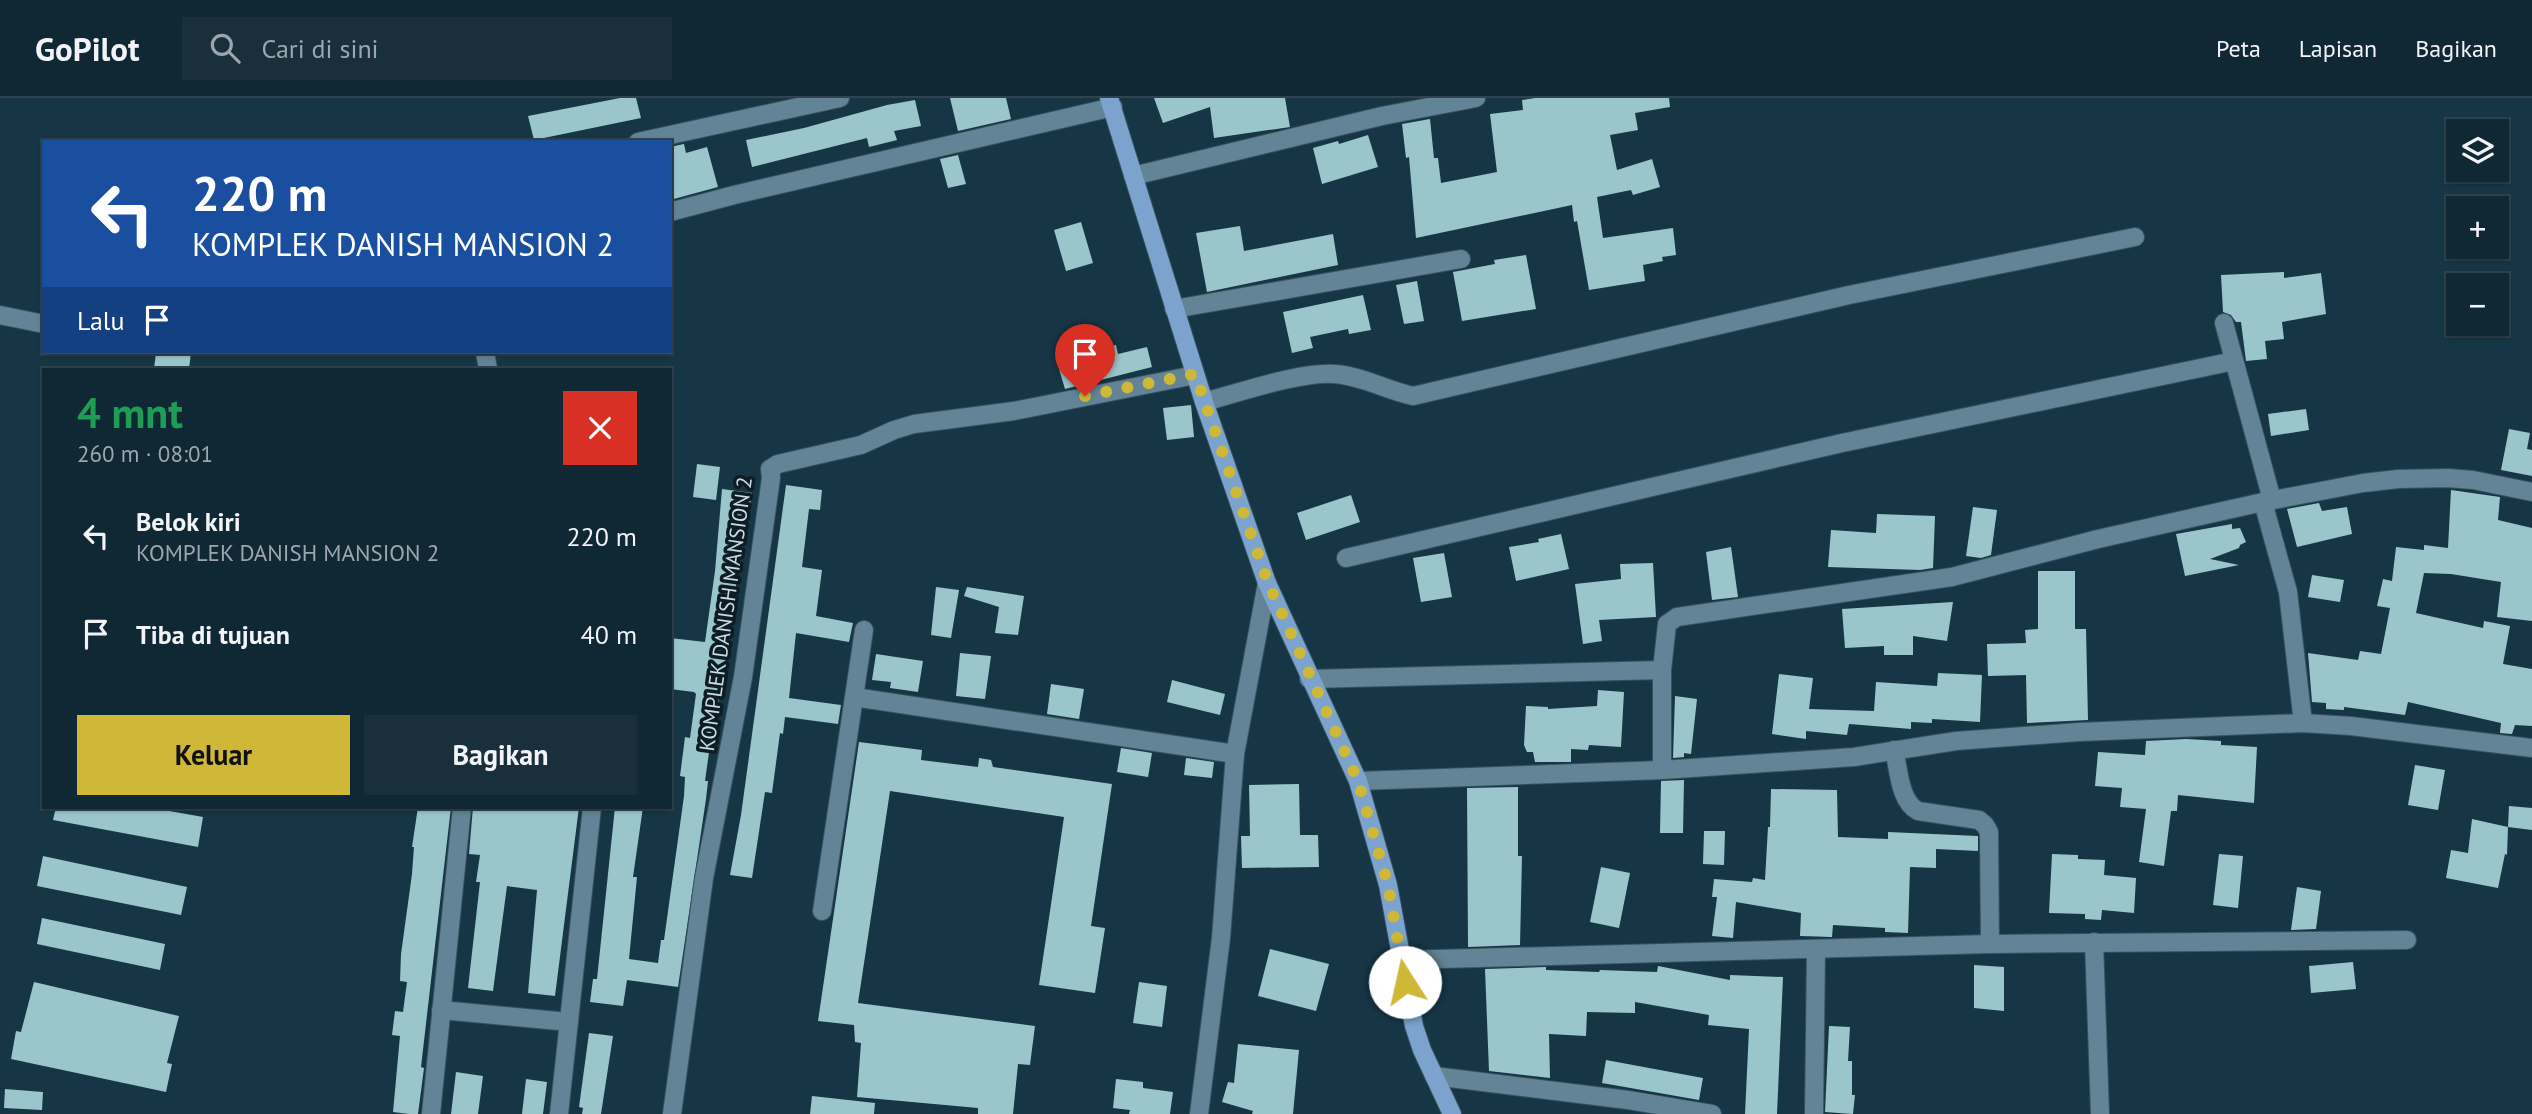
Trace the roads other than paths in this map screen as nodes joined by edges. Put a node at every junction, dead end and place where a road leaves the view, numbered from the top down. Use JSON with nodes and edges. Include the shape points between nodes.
{"nodes":[{"id":1,"x":840,"y":98,"type":"edge"},
{"id":2,"x":1476,"y":98,"type":"edge"},
{"id":3,"x":1111,"y":103,"type":"edge"},
{"id":4,"x":647,"y":140,"type":"edge"},
{"id":5,"x":1133,"y":176,"type":"junction"},
{"id":6,"x":672,"y":211,"type":"edge"},
{"id":7,"x":2135,"y":237,"type":"dead end"},
{"id":8,"x":1461,"y":260,"type":"dead end"},
{"id":9,"x":1174,"y":309,"type":"junction"},
{"id":10,"x":0,"y":316,"type":"edge"},
{"id":11,"x":2224,"y":323,"type":"dead end"},
{"id":12,"x":42,"y":324,"type":"edge"},
{"id":13,"x":2234,"y":361,"type":"junction"},
{"id":14,"x":1195,"y":374,"type":"junction"},
{"id":15,"x":1204,"y":402,"type":"junction"},
{"id":16,"x":2532,"y":492,"type":"edge"},
{"id":17,"x":2268,"y":501,"type":"junction"},
{"id":18,"x":1346,"y":558,"type":"dead end"},
{"id":19,"x":1268,"y":583,"type":"junction"},
{"id":20,"x":864,"y":630,"type":"dead end"},
{"id":21,"x":1662,"y":670,"type":"junction"},
{"id":22,"x":1309,"y":679,"type":"junction"},
{"id":23,"x":854,"y":697,"type":"junction"},
{"id":24,"x":2303,"y":723,"type":"junction"},
{"id":25,"x":2532,"y":748,"type":"edge"},
{"id":26,"x":1894,"y":750,"type":"junction"},
{"id":27,"x":1235,"y":754,"type":"junction"},
{"id":28,"x":1662,"y":770,"type":"junction"},
{"id":29,"x":1358,"y":781,"type":"junction"},
{"id":30,"x":462,"y":809,"type":"edge"},
{"id":31,"x":593,"y":809,"type":"edge"},
{"id":32,"x":822,"y":911,"type":"dead end"},
{"id":33,"x":2407,"y":940,"type":"dead end"},
{"id":34,"x":2094,"y":942,"type":"junction"},
{"id":35,"x":1990,"y":944,"type":"junction"},
{"id":36,"x":1816,"y":950,"type":"junction"},
{"id":37,"x":1402,"y":960,"type":"junction"},
{"id":38,"x":441,"y":1010,"type":"junction"},
{"id":39,"x":569,"y":1022,"type":"junction"},
{"id":40,"x":1434,"y":1076,"type":"junction"},
{"id":41,"x":430,"y":1114,"type":"edge"},
{"id":42,"x":559,"y":1114,"type":"edge"},
{"id":43,"x":672,"y":1114,"type":"edge"},
{"id":44,"x":1199,"y":1114,"type":"edge"},
{"id":45,"x":1452,"y":1114,"type":"edge"},
{"id":46,"x":1712,"y":1114,"type":"edge"},
{"id":47,"x":1814,"y":1114,"type":"edge"},
{"id":48,"x":2100,"y":1114,"type":"edge"}],
"edges":[{"from":1,"to":4,"type":"street"},
{"from":2,"to":5,"type":"street"},
{"from":3,"to":5,"type":"main road"},
{"from":3,"to":6,"type":"street"},
{"from":5,"to":9,"type":"main road"},
{"from":7,"to":15,"type":"street","via":[[1850,295],[1413,396],[1334,373]]},
{"from":8,"to":9,"type":"street"},
{"from":9,"to":14,"type":"main road"},
{"from":10,"to":12,"type":"street"},
{"from":11,"to":13,"type":"street"},
{"from":13,"to":17,"type":"street"},
{"from":13,"to":18,"type":"street","via":[[1829,446]]},
{"from":14,"to":15,"type":"main road"},
{"from":14,"to":43,"type":"street","name":"KOMPLEK DANISH MANSION 2","via":[[1014,411],[915,424],[861,445],[769,469],[744,677],[704,878]]},
{"from":15,"to":19,"type":"main road"},
{"from":16,"to":17,"type":"street","via":[[2473,480],[2398,479]]},
{"from":17,"to":21,"type":"street","via":[[1952,577],[1677,617],[1667,624]]},
{"from":17,"to":24,"type":"street","via":[[2288,592]]},
{"from":19,"to":22,"type":"main road"},
{"from":19,"to":27,"type":"street"},
{"from":20,"to":23,"type":"street"},
{"from":21,"to":22,"type":"street"},
{"from":21,"to":28,"type":"street"},
{"from":22,"to":29,"type":"main road"},
{"from":23,"to":27,"type":"street"},
{"from":23,"to":32,"type":"street"},
{"from":24,"to":25,"type":"street"},
{"from":24,"to":26,"type":"street","via":[[2079,732]]},
{"from":26,"to":28,"type":"street","via":[[1854,757]]},
{"from":26,"to":35,"type":"street","via":[[1910,807],[1979,820],[1989,832]]},
{"from":27,"to":44,"type":"street","via":[[1221,939]]},
{"from":28,"to":29,"type":"street"},
{"from":29,"to":37,"type":"main road","via":[[1388,885]]},
{"from":30,"to":38,"type":"street"},
{"from":31,"to":39,"type":"street"},
{"from":33,"to":34,"type":"street"},
{"from":34,"to":35,"type":"street"},
{"from":34,"to":48,"type":"street"},
{"from":35,"to":36,"type":"street"},
{"from":36,"to":37,"type":"street"},
{"from":36,"to":47,"type":"street"},
{"from":37,"to":40,"type":"main road","via":[[1414,1026]]},
{"from":38,"to":39,"type":"street"},
{"from":38,"to":41,"type":"street"},
{"from":39,"to":42,"type":"street"},
{"from":40,"to":45,"type":"main road"},
{"from":40,"to":46,"type":"street"}]}
